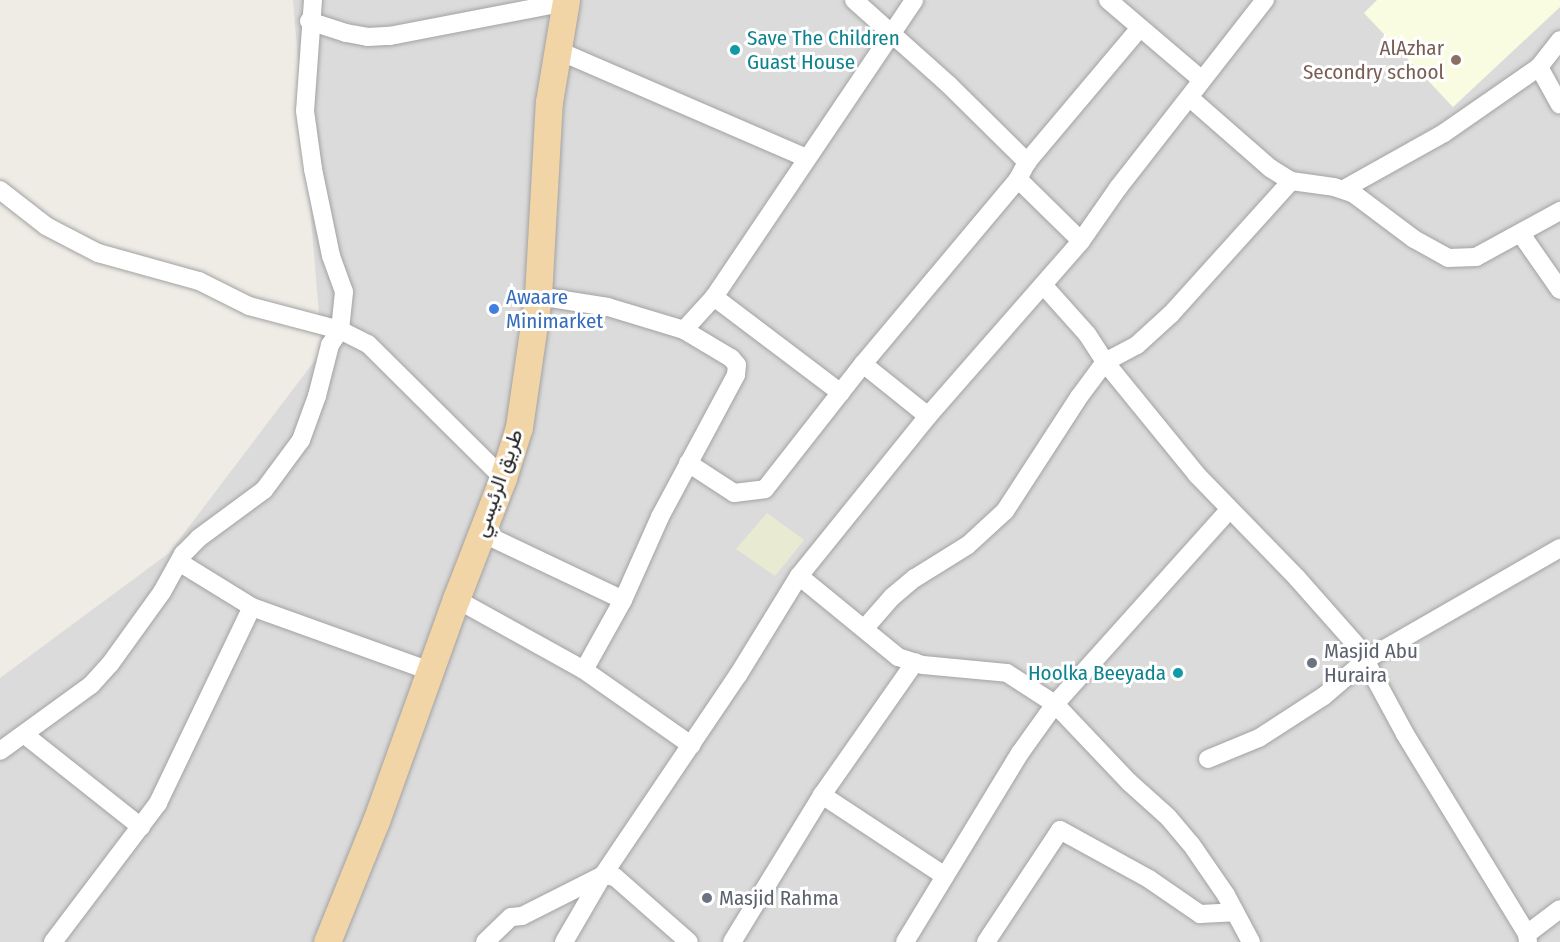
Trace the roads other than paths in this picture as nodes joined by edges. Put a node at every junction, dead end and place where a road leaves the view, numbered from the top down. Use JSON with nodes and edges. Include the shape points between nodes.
{"nodes":[{"id":1,"x":313,"y":0,"type":"edge"},
{"id":2,"x":854,"y":0,"type":"edge"},
{"id":3,"x":914,"y":0,"type":"edge"},
{"id":4,"x":1108,"y":0,"type":"edge"},
{"id":5,"x":1265,"y":0,"type":"edge"},
{"id":6,"x":566,"y":1,"type":"edge"},
{"id":7,"x":309,"y":21,"type":"junction"},
{"id":8,"x":1140,"y":28,"type":"junction"},
{"id":9,"x":891,"y":36,"type":"junction"},
{"id":10,"x":1560,"y":39,"type":"edge"},
{"id":11,"x":557,"y":50,"type":"junction"},
{"id":12,"x":1549,"y":58,"type":"edge"},
{"id":13,"x":1202,"y":80,"type":"junction"},
{"id":14,"x":1190,"y":98,"type":"junction"},
{"id":15,"x":1560,"y":105,"type":"edge"},
{"id":16,"x":806,"y":158,"type":"junction"},
{"id":17,"x":1027,"y":162,"type":"junction"},
{"id":18,"x":1018,"y":179,"type":"junction"},
{"id":19,"x":1291,"y":181,"type":"junction"},
{"id":20,"x":1344,"y":189,"type":"junction"},
{"id":21,"x":0,"y":190,"type":"edge"},
{"id":22,"x":1560,"y":211,"type":"edge"},
{"id":23,"x":1521,"y":234,"type":"junction"},
{"id":24,"x":1081,"y":241,"type":"junction"},
{"id":25,"x":1044,"y":286,"type":"junction"},
{"id":26,"x":1560,"y":290,"type":"edge"},
{"id":27,"x":538,"y":296,"type":"junction"},
{"id":28,"x":714,"y":297,"type":"junction"},
{"id":29,"x":340,"y":330,"type":"junction"},
{"id":30,"x":684,"y":330,"type":"junction"},
{"id":31,"x":1105,"y":362,"type":"junction"},
{"id":32,"x":863,"y":364,"type":"junction"},
{"id":33,"x":841,"y":393,"type":"junction"},
{"id":34,"x":928,"y":416,"type":"junction"},
{"id":35,"x":688,"y":463,"type":"junction"},
{"id":36,"x":503,"y":478,"type":"junction"},
{"id":37,"x":1229,"y":510,"type":"junction"},
{"id":38,"x":482,"y":533,"type":"junction"},
{"id":39,"x":1560,"y":548,"type":"edge"},
{"id":40,"x":179,"y":561,"type":"junction"},
{"id":41,"x":799,"y":576,"type":"junction"},
{"id":42,"x":456,"y":598,"type":"junction"},
{"id":43,"x":623,"y":600,"type":"junction"},
{"id":44,"x":252,"y":607,"type":"junction"},
{"id":45,"x":864,"y":629,"type":"junction"},
{"id":46,"x":1367,"y":659,"type":"junction"},
{"id":47,"x":915,"y":662,"type":"junction"},
{"id":48,"x":584,"y":670,"type":"junction"},
{"id":49,"x":430,"y":671,"type":"junction"},
{"id":50,"x":1055,"y":704,"type":"junction"},
{"id":51,"x":26,"y":735,"type":"junction"},
{"id":52,"x":692,"y":745,"type":"junction"},
{"id":53,"x":0,"y":751,"type":"edge"},
{"id":54,"x":1208,"y":759,"type":"dead end"},
{"id":55,"x":822,"y":795,"type":"junction"},
{"id":56,"x":141,"y":826,"type":"junction"},
{"id":57,"x":603,"y":875,"type":"junction"},
{"id":58,"x":945,"y":876,"type":"junction"},
{"id":59,"x":1560,"y":909,"type":"edge"},
{"id":60,"x":1236,"y":912,"type":"junction"},
{"id":61,"x":1527,"y":938,"type":"edge"},
{"id":62,"x":53,"y":942,"type":"edge"},
{"id":63,"x":327,"y":942,"type":"edge"},
{"id":64,"x":484,"y":942,"type":"edge"},
{"id":65,"x":564,"y":942,"type":"edge"},
{"id":66,"x":689,"y":942,"type":"edge"},
{"id":67,"x":732,"y":942,"type":"edge"},
{"id":68,"x":905,"y":942,"type":"edge"},
{"id":69,"x":986,"y":942,"type":"edge"},
{"id":70,"x":1251,"y":942,"type":"edge"}],
"edges":[{"from":1,"to":7,"type":"street"},
{"from":2,"to":9,"type":"street"},
{"from":3,"to":9,"type":"street"},
{"from":4,"to":8,"type":"street"},
{"from":5,"to":13,"type":"street"},
{"from":6,"to":7,"type":"street","via":[[390,36],[346,33]]},
{"from":6,"to":11,"type":"main road","name":"طريق الرئيسي"},
{"from":7,"to":29,"type":"street","via":[[305,111],[331,256],[344,292]]},
{"from":8,"to":13,"type":"street"},
{"from":8,"to":17,"type":"street"},
{"from":9,"to":16,"type":"street"},
{"from":9,"to":17,"type":"street","via":[[949,85]]},
{"from":10,"to":12,"type":"street"},
{"from":11,"to":16,"type":"street"},
{"from":11,"to":27,"type":"main road","name":"طريق الرئيسي","via":[[549,102]]},
{"from":12,"to":15,"type":"street"},
{"from":12,"to":20,"type":"street","via":[[1444,133]]},
{"from":13,"to":14,"type":"street"},
{"from":14,"to":19,"type":"street","via":[[1270,168]]},
{"from":14,"to":24,"type":"street"},
{"from":16,"to":28,"type":"street"},
{"from":17,"to":18,"type":"street"},
{"from":18,"to":24,"type":"street"},
{"from":18,"to":32,"type":"street"},
{"from":19,"to":20,"type":"street"},
{"from":19,"to":31,"type":"street","via":[[1171,314],[1137,345]]},
{"from":20,"to":23,"type":"street","via":[[1448,258],[1476,257]]},
{"from":21,"to":29,"type":"street","via":[[46,225],[98,253],[199,281],[249,306]]},
{"from":22,"to":23,"type":"street"},
{"from":23,"to":26,"type":"street"},
{"from":24,"to":25,"type":"street"},
{"from":25,"to":31,"type":"street","via":[[1087,334]]},
{"from":25,"to":34,"type":"street"},
{"from":27,"to":30,"type":"street","via":[[608,307]]},
{"from":27,"to":36,"type":"main road","name":"طريق الرئيسي","via":[[519,427]]},
{"from":28,"to":30,"type":"street"},
{"from":28,"to":33,"type":"street"},
{"from":29,"to":36,"type":"street","via":[[368,344]]},
{"from":29,"to":40,"type":"street","via":[[330,345],[301,441],[264,490],[199,538]]},
{"from":30,"to":35,"type":"street","via":[[737,365],[736,375]]},
{"from":31,"to":37,"type":"street"},
{"from":31,"to":45,"type":"street","via":[[1005,511],[968,545],[900,591]]},
{"from":32,"to":33,"type":"street"},
{"from":32,"to":34,"type":"street"},
{"from":33,"to":35,"type":"street","via":[[765,489],[734,494]]},
{"from":34,"to":41,"type":"street"},
{"from":35,"to":43,"type":"street"},
{"from":36,"to":38,"type":"main road","name":"طريق الرئيسي"},
{"from":37,"to":46,"type":"street","via":[[1323,607]]},
{"from":37,"to":50,"type":"street"},
{"from":38,"to":42,"type":"main road","name":"طريق الرئيسي"},
{"from":38,"to":43,"type":"street"},
{"from":39,"to":46,"type":"street"},
{"from":40,"to":44,"type":"street"},
{"from":40,"to":51,"type":"street","via":[[162,592],[110,664],[91,685]]},
{"from":41,"to":45,"type":"street"},
{"from":41,"to":52,"type":"street"},
{"from":42,"to":48,"type":"street"},
{"from":42,"to":49,"type":"main road","name":"طريق الرئيسي"},
{"from":43,"to":48,"type":"street"},
{"from":44,"to":49,"type":"street"},
{"from":44,"to":56,"type":"street","via":[[158,803]]},
{"from":45,"to":47,"type":"street","via":[[898,657]]},
{"from":46,"to":54,"type":"street","via":[[1324,696],[1259,738]]},
{"from":46,"to":61,"type":"street","via":[[1405,734]]},
{"from":47,"to":50,"type":"street","via":[[1007,673]]},
{"from":47,"to":55,"type":"street"},
{"from":48,"to":52,"type":"street"},
{"from":49,"to":63,"type":"main road","name":"طريق الرئيسي"},
{"from":50,"to":58,"type":"street","via":[[1020,753]]},
{"from":50,"to":60,"type":"street","via":[[1168,817]]},
{"from":51,"to":53,"type":"street"},
{"from":51,"to":56,"type":"street"},
{"from":52,"to":57,"type":"street"},
{"from":55,"to":58,"type":"street"},
{"from":55,"to":67,"type":"street"},
{"from":56,"to":62,"type":"street"},
{"from":57,"to":64,"type":"street","via":[[522,916],[511,917]]},
{"from":57,"to":65,"type":"street"},
{"from":57,"to":66,"type":"street","via":[[615,877]]},
{"from":58,"to":68,"type":"street"},
{"from":59,"to":61,"type":"street"},
{"from":60,"to":69,"type":"street","via":[[1200,914],[1149,879],[1060,830]]},
{"from":60,"to":70,"type":"street"}]}
